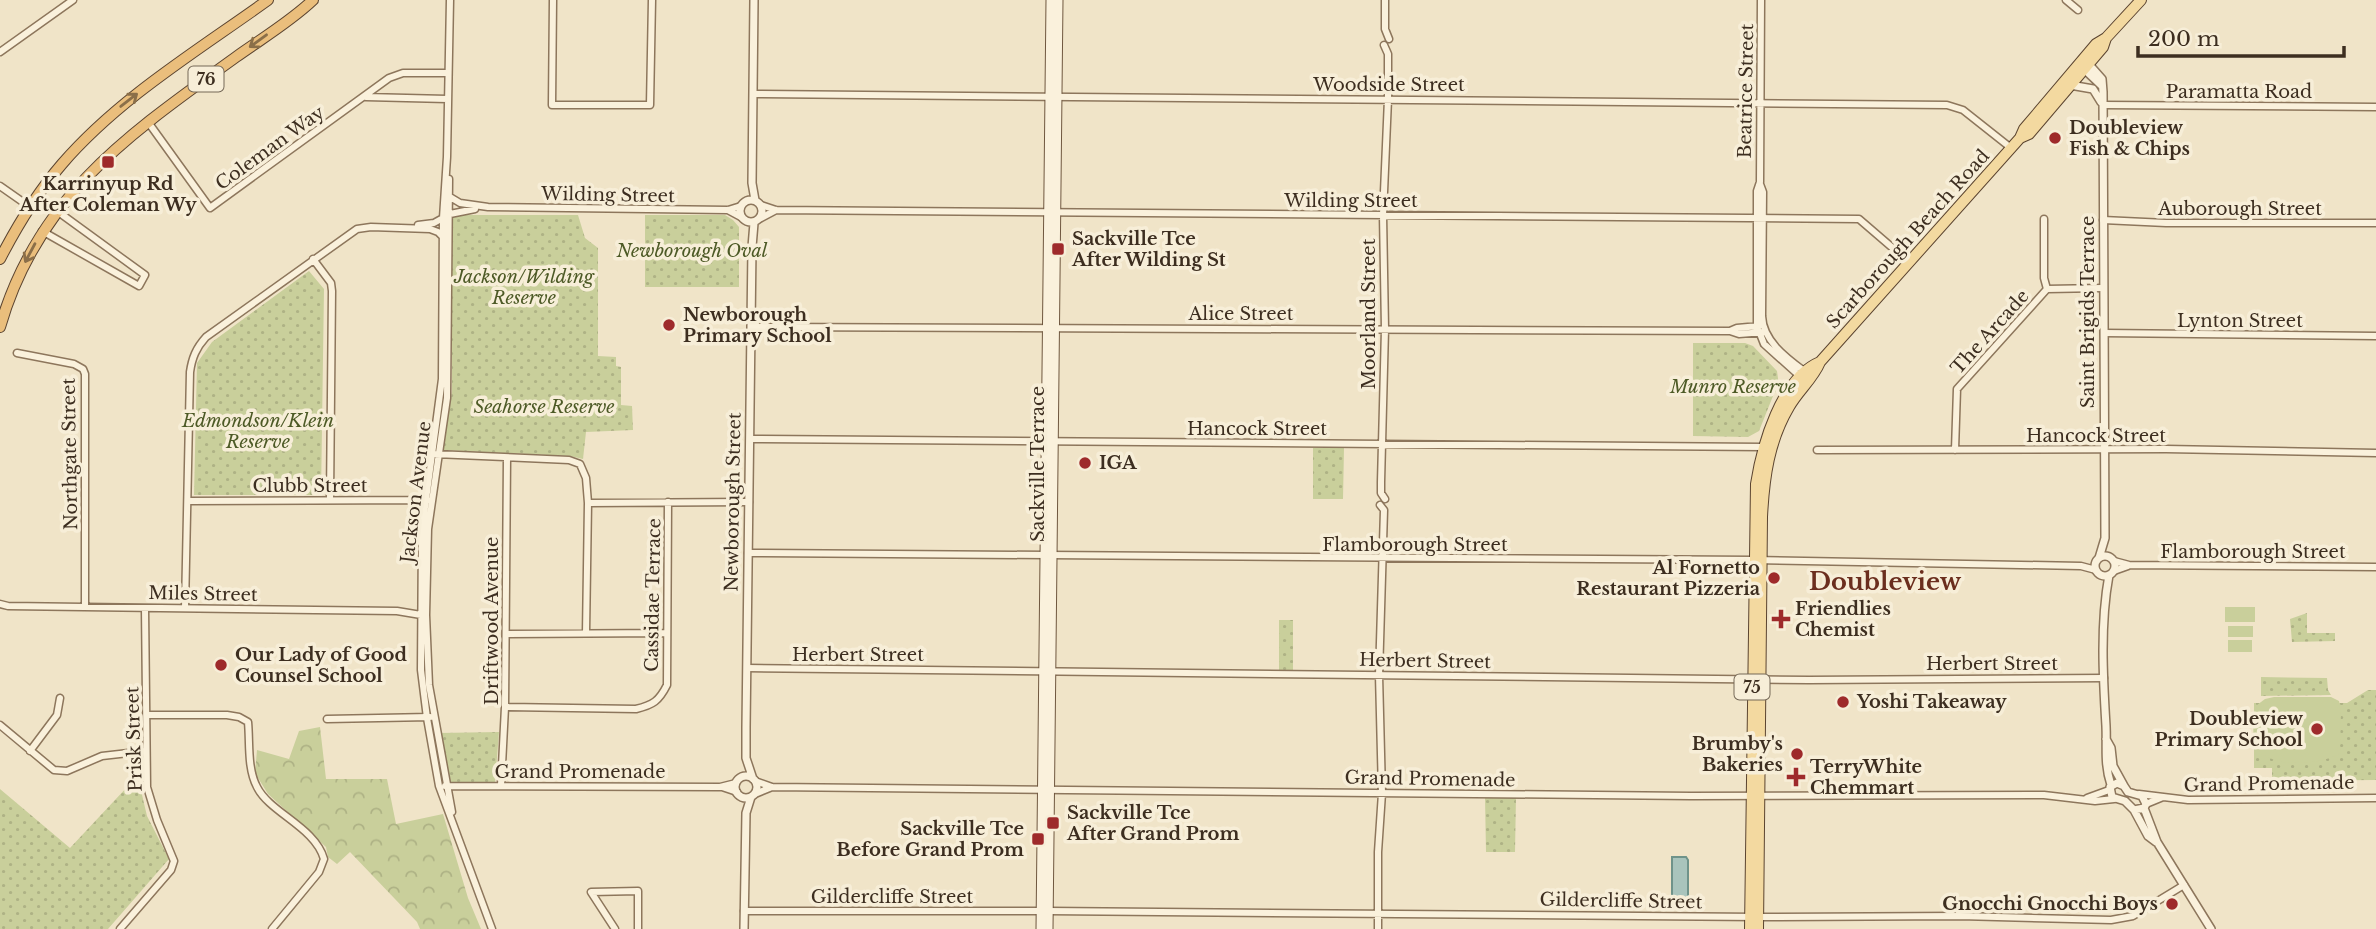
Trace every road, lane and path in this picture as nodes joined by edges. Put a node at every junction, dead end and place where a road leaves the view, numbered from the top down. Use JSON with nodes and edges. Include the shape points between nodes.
{"nodes":[{"id":1,"x":73,"y":0,"type":"edge"},
{"id":2,"x":268,"y":0,"type":"edge"},
{"id":3,"x":313,"y":0,"type":"edge"},
{"id":4,"x":553,"y":0,"type":"edge"},
{"id":5,"x":652,"y":0,"type":"edge"},
{"id":6,"x":754,"y":0,"type":"edge"},
{"id":7,"x":1051,"y":0,"type":"edge"},
{"id":8,"x":1058,"y":0,"type":"edge"},
{"id":9,"x":1385,"y":0,"type":"edge"},
{"id":10,"x":1761,"y":0,"type":"edge"},
{"id":11,"x":2066,"y":0,"type":"edge"},
{"id":12,"x":2140,"y":0,"type":"edge"},
{"id":13,"x":450,"y":2,"type":"edge"},
{"id":14,"x":2078,"y":10,"type":"dead end"},
{"id":15,"x":0,"y":52,"type":"edge"},
{"id":16,"x":2084,"y":64,"type":"junction"},
{"id":17,"x":448,"y":74,"type":"junction"},
{"id":18,"x":2070,"y":85,"type":"junction"},
{"id":19,"x":754,"y":94,"type":"junction"},
{"id":20,"x":364,"y":97,"type":"junction"},
{"id":21,"x":1053,"y":98,"type":"junction"},
{"id":22,"x":447,"y":99,"type":"junction"},
{"id":23,"x":1388,"y":99,"type":"junction"},
{"id":24,"x":1760,"y":103,"type":"junction"},
{"id":25,"x":2103,"y":105,"type":"junction"},
{"id":26,"x":2376,"y":107,"type":"edge"},
{"id":27,"x":147,"y":121,"type":"junction"},
{"id":28,"x":2020,"y":138,"type":"junction"},
{"id":29,"x":2011,"y":148,"type":"junction"},
{"id":30,"x":447,"y":157,"type":"junction"},
{"id":31,"x":0,"y":186,"type":"edge"},
{"id":32,"x":450,"y":197,"type":"junction"},
{"id":33,"x":750,"y":203,"type":"junction"},
{"id":34,"x":30,"y":207,"type":"junction"},
{"id":35,"x":488,"y":207,"type":"junction"},
{"id":36,"x":776,"y":210,"type":"junction"},
{"id":37,"x":57,"y":211,"type":"junction"},
{"id":38,"x":727,"y":211,"type":"junction"},
{"id":39,"x":1051,"y":213,"type":"junction"},
{"id":40,"x":1383,"y":215,"type":"junction"},
{"id":41,"x":446,"y":216,"type":"junction"},
{"id":42,"x":1759,"y":218,"type":"junction"},
{"id":43,"x":2044,"y":219,"type":"dead end"},
{"id":44,"x":751,"y":220,"type":"junction"},
{"id":45,"x":2103,"y":220,"type":"junction"},
{"id":46,"x":2376,"y":223,"type":"edge"},
{"id":47,"x":405,"y":227,"type":"junction"},
{"id":48,"x":43,"y":231,"type":"junction"},
{"id":49,"x":443,"y":237,"type":"junction"},
{"id":50,"x":0,"y":259,"type":"edge"},
{"id":51,"x":313,"y":259,"type":"junction"},
{"id":52,"x":1909,"y":262,"type":"junction"},
{"id":53,"x":2102,"y":288,"type":"junction"},
{"id":54,"x":2048,"y":289,"type":"junction"},
{"id":55,"x":0,"y":327,"type":"edge"},
{"id":56,"x":752,"y":327,"type":"junction"},
{"id":57,"x":1051,"y":328,"type":"junction"},
{"id":58,"x":1385,"y":328,"type":"junction"},
{"id":59,"x":1760,"y":329,"type":"junction"},
{"id":60,"x":2104,"y":333,"type":"junction"},
{"id":61,"x":2376,"y":336,"type":"edge"},
{"id":62,"x":17,"y":354,"type":"dead end"},
{"id":63,"x":1806,"y":377,"type":"junction"},
{"id":64,"x":750,"y":439,"type":"junction"},
{"id":65,"x":1050,"y":441,"type":"junction"},
{"id":66,"x":1382,"y":444,"type":"junction"},
{"id":67,"x":1763,"y":447,"type":"junction"},
{"id":68,"x":2105,"y":449,"type":"junction"},
{"id":69,"x":1816,"y":450,"type":"dead end"},
{"id":70,"x":1955,"y":450,"type":"junction"},
{"id":71,"x":2376,"y":453,"type":"edge"},
{"id":72,"x":436,"y":454,"type":"junction"},
{"id":73,"x":507,"y":458,"type":"junction"},
{"id":74,"x":330,"y":499,"type":"junction"},
{"id":75,"x":429,"y":500,"type":"junction"},
{"id":76,"x":188,"y":501,"type":"junction"},
{"id":77,"x":668,"y":502,"type":"junction"},
{"id":78,"x":749,"y":502,"type":"junction"},
{"id":79,"x":588,"y":503,"type":"junction"},
{"id":80,"x":2105,"y":538,"type":"junction"},
{"id":81,"x":748,"y":553,"type":"junction"},
{"id":82,"x":1049,"y":556,"type":"junction"},
{"id":83,"x":1383,"y":559,"type":"junction"},
{"id":84,"x":2098,"y":559,"type":"junction"},
{"id":85,"x":2113,"y":559,"type":"junction"},
{"id":86,"x":1758,"y":560,"type":"junction"},
{"id":87,"x":2129,"y":565,"type":"junction"},
{"id":88,"x":2081,"y":566,"type":"junction"},
{"id":89,"x":2376,"y":567,"type":"edge"},
{"id":90,"x":2098,"y":572,"type":"junction"},
{"id":91,"x":2111,"y":573,"type":"junction"},
{"id":92,"x":2105,"y":597,"type":"junction"},
{"id":93,"x":423,"y":606,"type":"junction"},
{"id":94,"x":0,"y":607,"type":"edge"},
{"id":95,"x":85,"y":607,"type":"junction"},
{"id":96,"x":145,"y":608,"type":"junction"},
{"id":97,"x":185,"y":608,"type":"junction"},
{"id":98,"x":397,"y":611,"type":"junction"},
{"id":99,"x":423,"y":615,"type":"junction"},
{"id":100,"x":586,"y":633,"type":"junction"},
{"id":101,"x":667,"y":633,"type":"junction"},
{"id":102,"x":506,"y":634,"type":"junction"},
{"id":103,"x":747,"y":668,"type":"junction"},
{"id":104,"x":1048,"y":671,"type":"junction"},
{"id":105,"x":1380,"y":675,"type":"junction"},
{"id":106,"x":2104,"y":678,"type":"junction"},
{"id":107,"x":1756,"y":679,"type":"junction"},
{"id":108,"x":60,"y":698,"type":"dead end"},
{"id":109,"x":505,"y":707,"type":"junction"},
{"id":110,"x":146,"y":715,"type":"junction"},
{"id":111,"x":430,"y":717,"type":"junction"},
{"id":112,"x":327,"y":719,"type":"dead end"},
{"id":113,"x":0,"y":725,"type":"edge"},
{"id":114,"x":2106,"y":738,"type":"junction"},
{"id":115,"x":30,"y":751,"type":"junction"},
{"id":116,"x":146,"y":751,"type":"junction"},
{"id":117,"x":746,"y":758,"type":"junction"},
{"id":118,"x":738,"y":780,"type":"junction"},
{"id":119,"x":754,"y":780,"type":"junction"},
{"id":120,"x":501,"y":785,"type":"junction"},
{"id":121,"x":439,"y":786,"type":"junction"},
{"id":122,"x":2124,"y":786,"type":"junction"},
{"id":123,"x":448,"y":787,"type":"junction"},
{"id":124,"x":720,"y":787,"type":"junction"},
{"id":125,"x":772,"y":788,"type":"junction"},
{"id":126,"x":2110,"y":788,"type":"junction"},
{"id":127,"x":1046,"y":790,"type":"junction"},
{"id":128,"x":1382,"y":793,"type":"junction"},
{"id":129,"x":738,"y":794,"type":"junction"},
{"id":130,"x":2139,"y":794,"type":"junction"},
{"id":131,"x":753,"y":795,"type":"junction"},
{"id":132,"x":1755,"y":795,"type":"junction"},
{"id":133,"x":2163,"y":797,"type":"junction"},
{"id":134,"x":2376,"y":798,"type":"edge"},
{"id":135,"x":2087,"y":799,"type":"junction"},
{"id":136,"x":2114,"y":799,"type":"junction"},
{"id":137,"x":2145,"y":806,"type":"junction"},
{"id":138,"x":2134,"y":810,"type":"junction"},
{"id":139,"x":746,"y":813,"type":"junction"},
{"id":140,"x":454,"y":827,"type":"junction"},
{"id":141,"x":2157,"y":842,"type":"junction"},
{"id":142,"x":2184,"y":885,"type":"junction"},
{"id":143,"x":744,"y":911,"type":"junction"},
{"id":144,"x":1045,"y":911,"type":"junction"},
{"id":145,"x":1378,"y":913,"type":"junction"},
{"id":146,"x":1754,"y":917,"type":"junction"},
{"id":147,"x":120,"y":929,"type":"edge"},
{"id":148,"x":272,"y":929,"type":"edge"},
{"id":149,"x":492,"y":929,"type":"edge"},
{"id":150,"x":615,"y":929,"type":"edge"},
{"id":151,"x":638,"y":929,"type":"edge"},
{"id":152,"x":744,"y":929,"type":"edge"},
{"id":153,"x":1041,"y":929,"type":"edge"},
{"id":154,"x":1048,"y":929,"type":"edge"},
{"id":155,"x":1377,"y":929,"type":"edge"},
{"id":156,"x":1750,"y":929,"type":"edge"},
{"id":157,"x":1758,"y":929,"type":"edge"},
{"id":158,"x":2211,"y":929,"type":"edge"}],
"edges":[{"from":1,"to":15,"type":"street"},
{"from":34,"to":2,"type":"highway","number":"76","one_way":true,"via":[[61,165],[110,116]]},
{"from":3,"to":27,"type":"highway","number":"76","one_way":true},
{"from":4,"to":5,"type":"street","via":[[552,104],[580,105],[650,105]]},
{"from":6,"to":19,"type":"street","name":"Newborough Street"},
{"from":7,"to":21,"type":"main road","name":"Sackville Terrace"},
{"from":8,"to":21,"type":"main road","name":"Sackville Terrace"},
{"from":9,"to":23,"type":"street","name":"Moorland Street"},
{"from":10,"to":24,"type":"street","name":"Beatrice Street"},
{"from":11,"to":14,"type":"street"},
{"from":12,"to":16,"type":"main road","name":"Scarborough Beach Road","number":"75"},
{"from":13,"to":17,"type":"street","name":"Jackson Avenue"},
{"from":16,"to":18,"type":"main road","name":"Scarborough Beach Road","number":"75"},
{"from":16,"to":25,"type":"street","name":"Saint Brigids Terrace","via":[[2102,79]]},
{"from":16,"to":28,"type":"main road","name":"Scarborough Beach Road","number":"75"},
{"from":17,"to":20,"type":"street","name":"Coleman Way","via":[[403,73]]},
{"from":17,"to":22,"type":"street","name":"Jackson Avenue"},
{"from":18,"to":25,"type":"street","via":[[2093,89]]},
{"from":18,"to":28,"type":"main road","name":"Scarborough Beach Road","number":"75","via":[[2029,134]]},
{"from":19,"to":21,"type":"street","name":"Woodside Street"},
{"from":19,"to":33,"type":"street","name":"Newborough Street"},
{"from":20,"to":22,"type":"street"},
{"from":20,"to":27,"type":"street","name":"Coleman Way","via":[[210,208]]},
{"from":21,"to":23,"type":"street","name":"Woodside Street"},
{"from":21,"to":39,"type":"main road","name":"Sackville Terrace"},
{"from":22,"to":30,"type":"street","name":"Jackson Avenue"},
{"from":23,"to":24,"type":"street","name":"Woodside Street"},
{"from":23,"to":40,"type":"street","name":"Moorland Street"},
{"from":24,"to":29,"type":"street","name":"Woodside Street","via":[[1947,105],[1963,110]]},
{"from":24,"to":42,"type":"street","name":"Beatrice Street"},
{"from":25,"to":26,"type":"street","name":"Paramatta Road"},
{"from":25,"to":45,"type":"street","name":"Saint Brigids Terrace"},
{"from":27,"to":37,"type":"highway","number":"76","via":[[102,161]]},
{"from":28,"to":29,"type":"main road","name":"Scarborough Beach Road","number":"75"},
{"from":29,"to":52,"type":"main road","name":"Scarborough Beach Road","number":"75"},
{"from":30,"to":32,"type":"street","name":"Jackson Avenue"},
{"from":30,"to":41,"type":"street","name":"Jackson Avenue"},
{"from":31,"to":34,"type":"street"},
{"from":32,"to":35,"type":"street","name":"Wilding Street"},
{"from":32,"to":41,"type":"street","name":"Jackson Avenue"},
{"from":33,"to":36,"type":"street","name":"Wilding Street"},
{"from":33,"to":38,"type":"street","name":"Wilding Street"},
{"from":33,"to":44,"type":"street","name":"Newborough Street"},
{"from":33,"to":44,"type":"street","name":"Newborough Street","via":[[763,210]]},
{"from":34,"to":50,"type":"highway","number":"76"},
{"from":35,"to":38,"type":"street","name":"Wilding Street"},
{"from":35,"to":41,"type":"street","name":"Wilding Street"},
{"from":36,"to":39,"type":"street","name":"Wilding Street"},
{"from":36,"to":44,"type":"street","name":"Wilding Street"},
{"from":37,"to":48,"type":"highway","number":"76"},
{"from":37,"to":48,"type":"street","via":[[145,275],[139,286]]},
{"from":38,"to":44,"type":"street","name":"Wilding Street"},
{"from":39,"to":40,"type":"street","name":"Wilding Street"},
{"from":39,"to":57,"type":"main road","name":"Sackville Terrace"},
{"from":40,"to":42,"type":"street","name":"Wilding Street"},
{"from":40,"to":58,"type":"street","name":"Moorland Street"},
{"from":41,"to":47,"type":"street","name":"Wilding Street","via":[[434,223]]},
{"from":41,"to":49,"type":"street","name":"Jackson Avenue"},
{"from":41,"to":72,"type":"street","name":"Jackson Avenue","via":[[447,398]]},
{"from":42,"to":52,"type":"street","name":"Wilding Street","via":[[1859,219]]},
{"from":42,"to":59,"type":"street","name":"Beatrice Street"},
{"from":43,"to":54,"type":"street"},
{"from":44,"to":56,"type":"street","name":"Newborough Street"},
{"from":45,"to":46,"type":"street","name":"Auborough Street"},
{"from":45,"to":53,"type":"street","name":"Saint Brigids Terrace"},
{"from":47,"to":49,"type":"street","via":[[435,230]]},
{"from":47,"to":51,"type":"street","via":[[357,229]]},
{"from":48,"to":55,"type":"highway","number":"76","one_way":true,"via":[[17,278]]},
{"from":49,"to":72,"type":"street","name":"Jackson Avenue"},
{"from":51,"to":74,"type":"street","via":[[332,291]]},
{"from":51,"to":76,"type":"street","via":[[206,337],[195,352],[190,372]]},
{"from":52,"to":63,"type":"main road","name":"Scarborough Beach Road","number":"75"},
{"from":53,"to":54,"type":"street","name":"The Arcade"},
{"from":53,"to":60,"type":"street","name":"Saint Brigids Terrace"},
{"from":54,"to":70,"type":"street","name":"The Arcade","via":[[1957,389]]},
{"from":56,"to":57,"type":"street","name":"Alice Street"},
{"from":56,"to":64,"type":"street","name":"Newborough Street"},
{"from":57,"to":58,"type":"street","name":"Alice Street"},
{"from":57,"to":65,"type":"main road","name":"Sackville Terrace"},
{"from":58,"to":59,"type":"street","name":"Alice Street"},
{"from":58,"to":66,"type":"street","name":"Moorland Street"},
{"from":59,"to":63,"type":"street","via":[[1764,344]]},
{"from":60,"to":61,"type":"street","name":"Lynton Street"},
{"from":60,"to":68,"type":"street","name":"Saint Brigids Terrace"},
{"from":62,"to":95,"type":"street","name":"Northgate Street","via":[[74,364],[85,374]]},
{"from":63,"to":67,"type":"main road","name":"Scarborough Beach Road","number":"75","via":[[1777,414]]},
{"from":63,"to":86,"type":"main road","name":"Scarborough Beach Road","number":"75","via":[[1778,428],[1766,466]]},
{"from":64,"to":65,"type":"street","name":"Hancock Street"},
{"from":64,"to":78,"type":"street","name":"Newborough Street"},
{"from":65,"to":66,"type":"street","name":"Hancock Street"},
{"from":65,"to":82,"type":"main road","name":"Sackville Terrace"},
{"from":66,"to":67,"type":"street","name":"Hancock Street"},
{"from":66,"to":83,"type":"street","name":"Moorland Street"},
{"from":67,"to":86,"type":"main road","name":"Scarborough Beach Road","number":"75","via":[[1756,484]]},
{"from":68,"to":70,"type":"street","name":"Hancock Street"},
{"from":68,"to":71,"type":"street","name":"Hancock Street"},
{"from":68,"to":80,"type":"street","name":"Saint Brigids Terrace"},
{"from":69,"to":70,"type":"street","name":"Hancock Street"},
{"from":72,"to":73,"type":"street"},
{"from":72,"to":75,"type":"street","name":"Jackson Avenue"},
{"from":73,"to":79,"type":"street","via":[[580,464]]},
{"from":73,"to":102,"type":"street","name":"Driftwood Avenue"},
{"from":74,"to":75,"type":"street","name":"Clubb Street"},
{"from":74,"to":76,"type":"street","name":"Clubb Street"},
{"from":75,"to":93,"type":"street","name":"Jackson Avenue","via":[[422,530]]},
{"from":76,"to":97,"type":"street"},
{"from":77,"to":78,"type":"street"},
{"from":77,"to":79,"type":"street"},
{"from":77,"to":101,"type":"street","name":"Cassidae Terrace"},
{"from":78,"to":81,"type":"street","name":"Newborough Street"},
{"from":79,"to":100,"type":"street"},
{"from":80,"to":84,"type":"street","name":"Saint Brigids Terrace"},
{"from":80,"to":85,"type":"street","name":"Saint Brigids Terrace"},
{"from":81,"to":82,"type":"street","name":"Flamborough Street"},
{"from":81,"to":103,"type":"street","name":"Newborough Street"},
{"from":82,"to":83,"type":"street","name":"Flamborough Street"},
{"from":82,"to":104,"type":"main road","name":"Sackville Terrace"},
{"from":83,"to":86,"type":"street","name":"Flamborough Street"},
{"from":83,"to":105,"type":"street","name":"Moorland Street"},
{"from":84,"to":85,"type":"street"},
{"from":84,"to":88,"type":"street","name":"Flamborough Street"},
{"from":84,"to":90,"type":"street","name":"Saint Brigids Terrace"},
{"from":85,"to":87,"type":"street","name":"Flamborough Street"},
{"from":85,"to":91,"type":"street","name":"Saint Brigids Terrace"},
{"from":86,"to":88,"type":"street","name":"Flamborough Street"},
{"from":86,"to":107,"type":"main road","name":"Scarborough Beach Road","number":"75"},
{"from":87,"to":89,"type":"street","name":"Flamborough Street"},
{"from":87,"to":91,"type":"street","name":"Flamborough Street"},
{"from":88,"to":90,"type":"street","name":"Flamborough Street"},
{"from":90,"to":91,"type":"street"},
{"from":90,"to":92,"type":"street"},
{"from":91,"to":92,"type":"street"},
{"from":92,"to":106,"type":"street"},
{"from":93,"to":98,"type":"street","name":"Miles Street"},
{"from":93,"to":99,"type":"street","name":"Jackson Avenue"},
{"from":94,"to":95,"type":"street","name":"Miles Street"},
{"from":95,"to":96,"type":"street","name":"Miles Street"},
{"from":96,"to":97,"type":"street","name":"Miles Street"},
{"from":96,"to":110,"type":"street","name":"Prisk Street"},
{"from":97,"to":98,"type":"street","name":"Miles Street"},
{"from":98,"to":99,"type":"street","name":"Miles Street"},
{"from":99,"to":111,"type":"street","name":"Jackson Avenue","via":[[422,686]]},
{"from":100,"to":101,"type":"street"},
{"from":100,"to":102,"type":"street"},
{"from":101,"to":109,"type":"street","name":"Cassidae Terrace","via":[[667,685],[652,705],[636,709]]},
{"from":102,"to":109,"type":"street","name":"Driftwood Avenue"},
{"from":103,"to":104,"type":"street","name":"Herbert Street"},
{"from":103,"to":117,"type":"street","name":"Newborough Street"},
{"from":104,"to":105,"type":"street","name":"Herbert Street"},
{"from":104,"to":127,"type":"main road","name":"Sackville Terrace"},
{"from":105,"to":107,"type":"street","name":"Herbert Street"},
{"from":105,"to":128,"type":"street","name":"Moorland Street"},
{"from":106,"to":107,"type":"street","name":"Herbert Street"},
{"from":106,"to":114,"type":"street"},
{"from":107,"to":132,"type":"main road","name":"Scarborough Beach Road","number":"75"},
{"from":108,"to":115,"type":"street","via":[[57,715]]},
{"from":109,"to":120,"type":"street","name":"Driftwood Avenue"},
{"from":110,"to":116,"type":"street","name":"Prisk Street"},
{"from":110,"to":148,"type":"street","via":[[227,715],[248,722],[251,773],[258,790],[318,844],[324,859],[319,872]]},
{"from":111,"to":112,"type":"street"},
{"from":111,"to":121,"type":"street","name":"Jackson Avenue"},
{"from":111,"to":123,"type":"street","name":"Jackson Avenue"},
{"from":113,"to":115,"type":"street"},
{"from":114,"to":122,"type":"street"},
{"from":114,"to":126,"type":"street"},
{"from":115,"to":116,"type":"street","via":[[54,770],[67,771],[102,755]]},
{"from":116,"to":147,"type":"street","name":"Prisk Street","via":[[147,787],[174,861]]},
{"from":117,"to":118,"type":"street","name":"Newborough Street"},
{"from":117,"to":119,"type":"street","name":"Newborough Street"},
{"from":118,"to":119,"type":"street","via":[[746,776]]},
{"from":118,"to":124,"type":"street","name":"Grand Promenade"},
{"from":118,"to":129,"type":"street","name":"Newborough Street"},
{"from":119,"to":125,"type":"street","name":"Grand Promenade"},
{"from":119,"to":131,"type":"street","name":"Newborough Street"},
{"from":120,"to":123,"type":"street","name":"Grand Promenade"},
{"from":120,"to":124,"type":"street","name":"Grand Promenade"},
{"from":121,"to":123,"type":"street","name":"Grand Promenade"},
{"from":121,"to":140,"type":"street","name":"Jackson Avenue"},
{"from":122,"to":126,"type":"street","via":[[2117,783]]},
{"from":122,"to":130,"type":"street"},
{"from":123,"to":140,"type":"street","name":"Jackson Avenue"},
{"from":124,"to":129,"type":"street","name":"Grand Promenade"},
{"from":125,"to":127,"type":"street","name":"Grand Promenade"},
{"from":125,"to":131,"type":"street","name":"Grand Promenade"},
{"from":126,"to":135,"type":"street","name":"Grand Promenade"},
{"from":126,"to":136,"type":"street"},
{"from":127,"to":128,"type":"street","name":"Grand Promenade"},
{"from":127,"to":144,"type":"main road","name":"Sackville Terrace"},
{"from":128,"to":132,"type":"street","name":"Grand Promenade"},
{"from":128,"to":145,"type":"street","name":"Moorland Street"},
{"from":129,"to":131,"type":"street"},
{"from":129,"to":139,"type":"street","name":"Newborough Street"},
{"from":130,"to":133,"type":"street","name":"Grand Promenade"},
{"from":130,"to":137,"type":"street"},
{"from":131,"to":139,"type":"street","name":"Newborough Street"},
{"from":132,"to":135,"type":"street","name":"Grand Promenade"},
{"from":132,"to":146,"type":"main road","name":"Scarborough Beach Road","number":"75"},
{"from":133,"to":134,"type":"street","name":"Grand Promenade"},
{"from":133,"to":137,"type":"street","name":"Grand Promenade"},
{"from":135,"to":136,"type":"street","name":"Grand Promenade"},
{"from":136,"to":138,"type":"street","via":[[2125,801]]},
{"from":137,"to":138,"type":"street"},
{"from":137,"to":141,"type":"street"},
{"from":138,"to":141,"type":"street","via":[[2148,836]]},
{"from":139,"to":143,"type":"street","name":"Newborough Street"},
{"from":140,"to":149,"type":"street","name":"Jackson Avenue"},
{"from":141,"to":142,"type":"street"},
{"from":142,"to":146,"type":"street","name":"Gildercliffe Street","via":[[2133,916],[2111,920]]},
{"from":142,"to":158,"type":"street"},
{"from":143,"to":144,"type":"street","name":"Gildercliffe Street"},
{"from":143,"to":152,"type":"street","name":"Newborough Street"},
{"from":144,"to":145,"type":"street","name":"Gildercliffe Street"},
{"from":144,"to":153,"type":"main road","name":"Sackville Terrace"},
{"from":144,"to":154,"type":"main road","name":"Sackville Terrace"},
{"from":145,"to":146,"type":"street","name":"Gildercliffe Street"},
{"from":145,"to":155,"type":"street","name":"Moorland Street"},
{"from":146,"to":156,"type":"main road","name":"Scarborough Beach Road","number":"75"},
{"from":146,"to":157,"type":"main road","name":"Scarborough Beach Road","number":"75"},
{"from":150,"to":151,"type":"street","via":[[591,892],[638,891]]}]}
